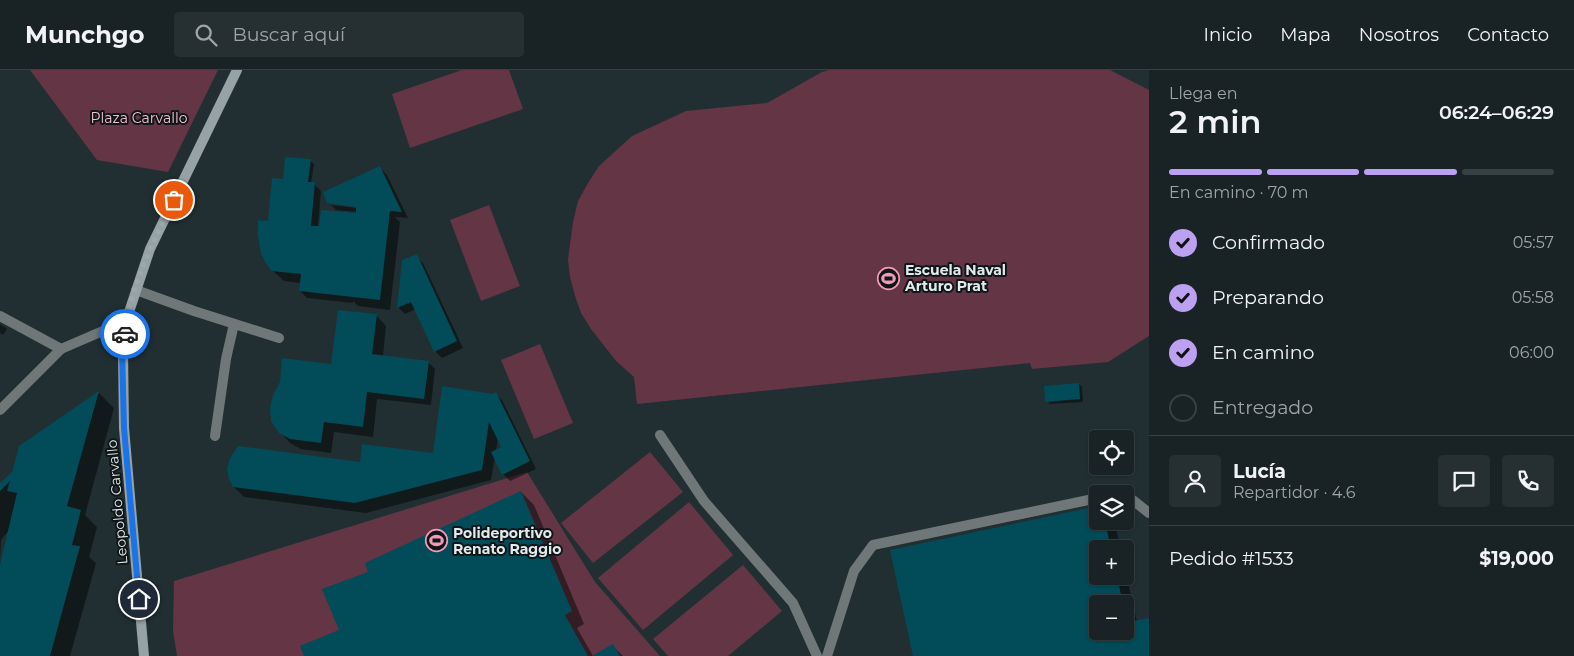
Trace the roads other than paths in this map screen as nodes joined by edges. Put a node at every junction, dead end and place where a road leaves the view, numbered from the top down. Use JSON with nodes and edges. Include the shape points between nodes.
{"nodes":[{"id":1,"x":237,"y":70,"type":"edge"},
{"id":2,"x":136,"y":290,"type":"junction"},
{"id":3,"x":0,"y":316,"type":"edge"},
{"id":4,"x":126,"y":321,"type":"junction"},
{"id":5,"x":234,"y":324,"type":"junction"},
{"id":6,"x":279,"y":338,"type":"dead end"},
{"id":7,"x":61,"y":349,"type":"junction"},
{"id":8,"x":0,"y":410,"type":"edge"},
{"id":9,"x":660,"y":435,"type":"dead end"},
{"id":10,"x":215,"y":436,"type":"dead end"},
{"id":11,"x":1089,"y":500,"type":"edge"},
{"id":12,"x":1134,"y":501,"type":"edge"},
{"id":13,"x":1149,"y":513,"type":"edge"},
{"id":14,"x":144,"y":656,"type":"edge"},
{"id":15,"x":818,"y":656,"type":"edge"},
{"id":16,"x":826,"y":656,"type":"edge"}],
"edges":[{"from":1,"to":2,"type":"street","name":"Leopoldo Carvallo","via":[[150,249]]},
{"from":2,"to":4,"type":"street","name":"Leopoldo Carvallo"},
{"from":2,"to":5,"type":"street"},
{"from":3,"to":7,"type":"street"},
{"from":4,"to":7,"type":"street"},
{"from":4,"to":14,"type":"street","name":"Leopoldo Carvallo","via":[[122,349],[124,428]]},
{"from":5,"to":6,"type":"street"},
{"from":5,"to":10,"type":"street"},
{"from":7,"to":8,"type":"street"},
{"from":9,"to":15,"type":"street","via":[[704,501],[793,603]]},
{"from":11,"to":16,"type":"street","via":[[873,545],[854,571]]},
{"from":12,"to":13,"type":"street"}]}
